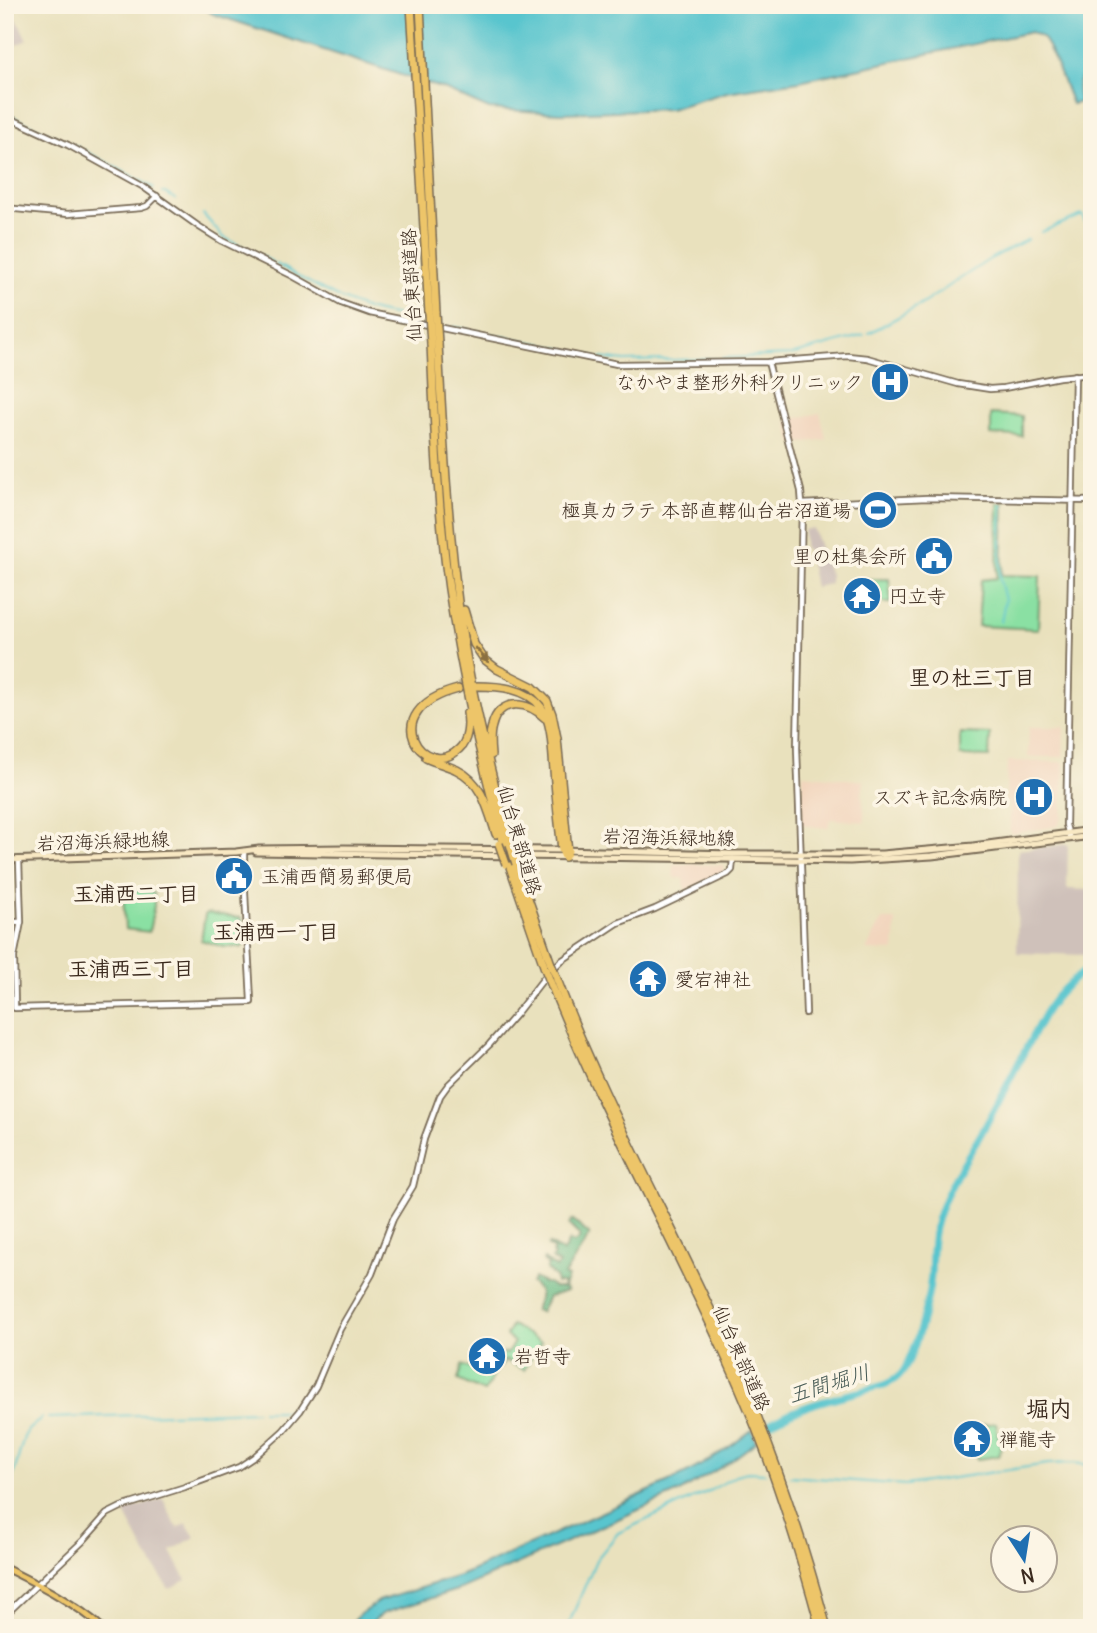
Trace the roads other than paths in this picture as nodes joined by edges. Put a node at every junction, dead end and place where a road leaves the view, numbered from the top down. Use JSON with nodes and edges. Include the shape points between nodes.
{"nodes":[{"id":1,"x":411,"y":5,"type":"edge"},
{"id":2,"x":419,"y":5,"type":"edge"},
{"id":3,"x":5,"y":116,"type":"edge"},
{"id":4,"x":424,"y":178,"type":"junction"},
{"id":5,"x":157,"y":196,"type":"junction"},
{"id":6,"x":5,"y":208,"type":"edge"},
{"id":7,"x":434,"y":344,"type":"junction"},
{"id":8,"x":768,"y":362,"type":"junction"},
{"id":9,"x":1092,"y":374,"type":"edge"},
{"id":10,"x":1075,"y":376,"type":"junction"},
{"id":11,"x":1073,"y":500,"type":"junction"},
{"id":12,"x":1092,"y":500,"type":"edge"},
{"id":13,"x":802,"y":504,"type":"junction"},
{"id":14,"x":449,"y":519,"type":"junction"},
{"id":15,"x":448,"y":578,"type":"junction"},
{"id":16,"x":549,"y":708,"type":"junction"},
{"id":17,"x":547,"y":720,"type":"junction"},
{"id":18,"x":1092,"y":830,"type":"edge"},
{"id":19,"x":1069,"y":836,"type":"junction"},
{"id":20,"x":1092,"y":836,"type":"edge"},
{"id":21,"x":504,"y":844,"type":"junction"},
{"id":22,"x":244,"y":851,"type":"junction"},
{"id":23,"x":565,"y":853,"type":"junction"},
{"id":24,"x":733,"y":857,"type":"junction"},
{"id":25,"x":800,"y":857,"type":"junction"},
{"id":26,"x":5,"y":860,"type":"edge"},
{"id":27,"x":19,"y":860,"type":"junction"},
{"id":28,"x":511,"y":864,"type":"junction"},
{"id":29,"x":5,"y":922,"type":"edge"},
{"id":30,"x":21,"y":922,"type":"junction"},
{"id":31,"x":548,"y":967,"type":"junction"},
{"id":32,"x":806,"y":1013,"type":"dead end"},
{"id":33,"x":787,"y":1505,"type":"junction"},
{"id":34,"x":5,"y":1568,"type":"edge"},
{"id":35,"x":38,"y":1585,"type":"junction"},
{"id":36,"x":5,"y":1615,"type":"edge"},
{"id":37,"x":103,"y":1628,"type":"edge"},
{"id":38,"x":820,"y":1628,"type":"edge"},
{"id":39,"x":827,"y":1628,"type":"edge"}],
"edges":[{"from":1,"to":4,"type":"highway","name":"仙台東部道路"},
{"from":2,"to":4,"type":"highway","name":"仙台東部道路"},
{"from":3,"to":5,"type":"street","via":[[68,145]]},
{"from":4,"to":7,"type":"highway","name":"仙台東部道路","bridge":true},
{"from":5,"to":6,"type":"street","via":[[141,208],[80,213]]},
{"from":5,"to":8,"type":"street","via":[[222,241],[369,313],[609,363]]},
{"from":7,"to":14,"type":"highway","name":"仙台東部道路"},
{"from":7,"to":15,"type":"highway","name":"仙台東部道路","via":[[436,454]]},
{"from":8,"to":10,"type":"street","via":[[867,358],[990,389]]},
{"from":8,"to":13,"type":"street"},
{"from":9,"to":10,"type":"street"},
{"from":10,"to":11,"type":"street"},
{"from":11,"to":12,"type":"street"},
{"from":11,"to":13,"type":"street","via":[[927,498]]},
{"from":11,"to":19,"type":"street"},
{"from":13,"to":25,"type":"street","via":[[797,748]]},
{"from":14,"to":16,"type":"highway","one_way":true,"via":[[474,644],[492,666],[537,690]]},
{"from":14,"to":21,"type":"highway","name":"仙台東部道路","via":[[463,631]]},
{"from":15,"to":21,"type":"highway","name":"仙台東部道路","via":[[471,711]]},
{"from":15,"to":21,"type":"highway","via":[[468,724],[464,743],[455,753],[441,757],[425,753],[417,747],[411,729],[421,707],[458,687],[420,703],[409,719],[408,736],[423,756],[463,773],[476,784]]},
{"from":16,"to":17,"type":"highway","via":[[518,688],[476,684],[525,694],[543,709]]},
{"from":16,"to":23,"type":"highway","via":[[557,738]]},
{"from":17,"to":21,"type":"highway","via":[[518,704],[503,709],[492,726],[491,754]]},
{"from":17,"to":23,"type":"highway"},
{"from":18,"to":19,"type":"main road","name":"岩沼海浜緑地線"},
{"from":19,"to":20,"type":"main road","name":"岩沼海浜緑地線"},
{"from":19,"to":25,"type":"main road","name":"岩沼海浜緑地線","via":[[913,858],[850,861]]},
{"from":21,"to":28,"type":"highway","name":"仙台東部道路","bridge":true},
{"from":22,"to":23,"type":"main road","name":"岩沼海浜緑地線"},
{"from":22,"to":27,"type":"main road","name":"岩沼海浜緑地線"},
{"from":22,"to":30,"type":"street","via":[[251,1002],[15,1008],[14,957]]},
{"from":23,"to":24,"type":"main road","name":"岩沼海浜緑地線"},
{"from":24,"to":25,"type":"main road","name":"岩沼海浜緑地線"},
{"from":24,"to":35,"type":"street","via":[[728,874],[618,923],[561,961],[448,1085],[424,1139],[413,1186],[393,1219],[372,1274],[339,1329],[316,1386],[283,1431],[239,1466],[107,1514]]},
{"from":25,"to":32,"type":"street"},
{"from":26,"to":27,"type":"main road","name":"岩沼海浜緑地線"},
{"from":27,"to":30,"type":"street"},
{"from":28,"to":31,"type":"highway","name":"仙台東部道路"},
{"from":28,"to":31,"type":"highway","name":"仙台東部道路"},
{"from":29,"to":30,"type":"street"},
{"from":31,"to":33,"type":"highway","name":"仙台東部道路","bridge":true,"via":[[610,1112],[683,1252]]},
{"from":33,"to":38,"type":"highway","name":"仙台東部道路"},
{"from":33,"to":39,"type":"highway","name":"仙台東部道路"},
{"from":34,"to":35,"type":"main road"},
{"from":35,"to":36,"type":"street"},
{"from":35,"to":37,"type":"main road"}]}
